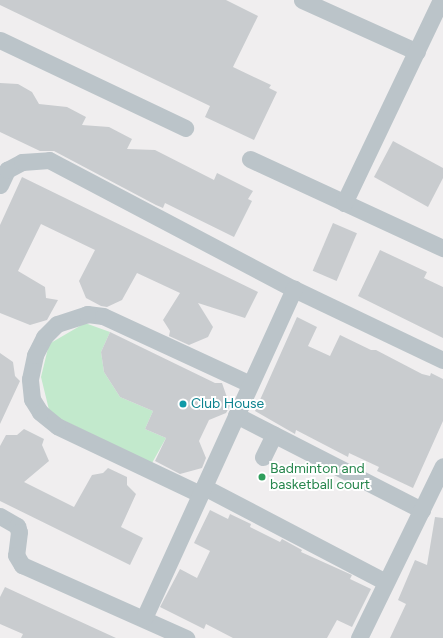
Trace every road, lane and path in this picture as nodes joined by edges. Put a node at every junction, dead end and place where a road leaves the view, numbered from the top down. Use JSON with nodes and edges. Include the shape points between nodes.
{"nodes":[{"id":1,"x":302,"y":0,"type":"edge"},
{"id":2,"x":441,"y":0,"type":"edge"},
{"id":3,"x":0,"y":40,"type":"edge"},
{"id":4,"x":417,"y":52,"type":"junction"},
{"id":5,"x":184,"y":128,"type":"dead end"},
{"id":6,"x":250,"y":159,"type":"dead end"},
{"id":7,"x":0,"y":185,"type":"edge"},
{"id":8,"x":344,"y":203,"type":"junction"},
{"id":9,"x":443,"y":248,"type":"edge"},
{"id":10,"x":294,"y":289,"type":"junction"},
{"id":11,"x":443,"y":360,"type":"edge"},
{"id":12,"x":250,"y":384,"type":"junction"},
{"id":13,"x":236,"y":415,"type":"junction"},
{"id":14,"x":274,"y":434,"type":"junction"},
{"id":15,"x":263,"y":457,"type":"dead end"},
{"id":16,"x":443,"y":466,"type":"edge"},
{"id":17,"x":202,"y":491,"type":"junction"},
{"id":18,"x":422,"y":510,"type":"junction"},
{"id":19,"x":0,"y":516,"type":"edge"},
{"id":20,"x":386,"y":582,"type":"junction"},
{"id":21,"x":144,"y":618,"type":"junction"},
{"id":22,"x":186,"y":638,"type":"edge"},
{"id":23,"x":359,"y":638,"type":"edge"}],
"edges":[{"from":1,"to":4,"type":"street"},
{"from":2,"to":4,"type":"street"},
{"from":3,"to":5,"type":"street"},
{"from":4,"to":8,"type":"street"},
{"from":6,"to":8,"type":"street"},
{"from":7,"to":10,"type":"street","via":[[7,170],[22,162],[49,160]]},
{"from":8,"to":9,"type":"street"},
{"from":10,"to":11,"type":"street"},
{"from":10,"to":12,"type":"street"},
{"from":12,"to":13,"type":"street"},
{"from":12,"to":17,"type":"street","via":[[103,316],[87,314],[56,324],[44,337],[30,379],[32,399],[40,412],[51,421]]},
{"from":13,"to":14,"type":"street"},
{"from":13,"to":17,"type":"street"},
{"from":14,"to":15,"type":"street"},
{"from":14,"to":18,"type":"street"},
{"from":16,"to":18,"type":"street"},
{"from":17,"to":20,"type":"street"},
{"from":17,"to":21,"type":"street"},
{"from":18,"to":20,"type":"street"},
{"from":19,"to":21,"type":"street","via":[[17,526],[19,532],[16,555],[22,565]]},
{"from":20,"to":23,"type":"street"},
{"from":21,"to":22,"type":"street"}]}
